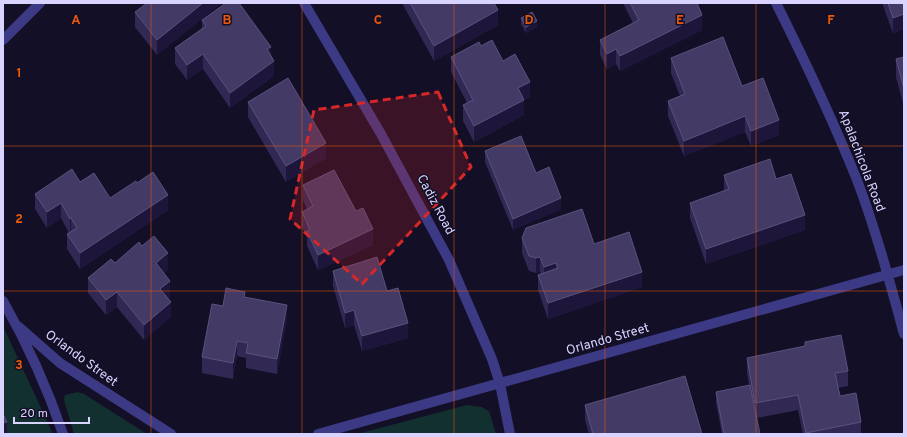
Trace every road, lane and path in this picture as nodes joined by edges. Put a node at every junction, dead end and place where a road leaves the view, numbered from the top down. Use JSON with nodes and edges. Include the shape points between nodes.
{"nodes":[{"id":1,"x":40,"y":3,"type":"edge"},
{"id":2,"x":304,"y":3,"type":"edge"},
{"id":3,"x":776,"y":3,"type":"edge"},
{"id":4,"x":3,"y":40,"type":"edge"},
{"id":5,"x":904,"y":270,"type":"edge"},
{"id":6,"x":888,"y":274,"type":"junction"},
{"id":7,"x":3,"y":301,"type":"edge"},
{"id":8,"x":19,"y":327,"type":"junction"},
{"id":9,"x":904,"y":334,"type":"edge"},
{"id":10,"x":500,"y":384,"type":"junction"},
{"id":11,"x":63,"y":434,"type":"edge"},
{"id":12,"x":171,"y":434,"type":"edge"},
{"id":13,"x":318,"y":434,"type":"edge"},
{"id":14,"x":510,"y":434,"type":"edge"}],
"edges":[{"from":1,"to":4,"type":"street"},
{"from":2,"to":10,"type":"street","name":"Cadiz Road","via":[[381,134],[449,260],[482,334]]},
{"from":3,"to":6,"type":"street","name":"Apalachicola Road","via":[[812,75],[857,181]]},
{"from":5,"to":6,"type":"street","name":"Orlando Street"},
{"from":6,"to":9,"type":"street","name":"Apalachicola Road"},
{"from":6,"to":10,"type":"street","name":"Orlando Street"},
{"from":7,"to":8,"type":"street"},
{"from":8,"to":11,"type":"street"},
{"from":8,"to":12,"type":"street","name":"Orlando Street","via":[[60,363]]},
{"from":10,"to":13,"type":"street","name":"Orlando Street"},
{"from":10,"to":14,"type":"street","name":"Cadiz Road"}]}
